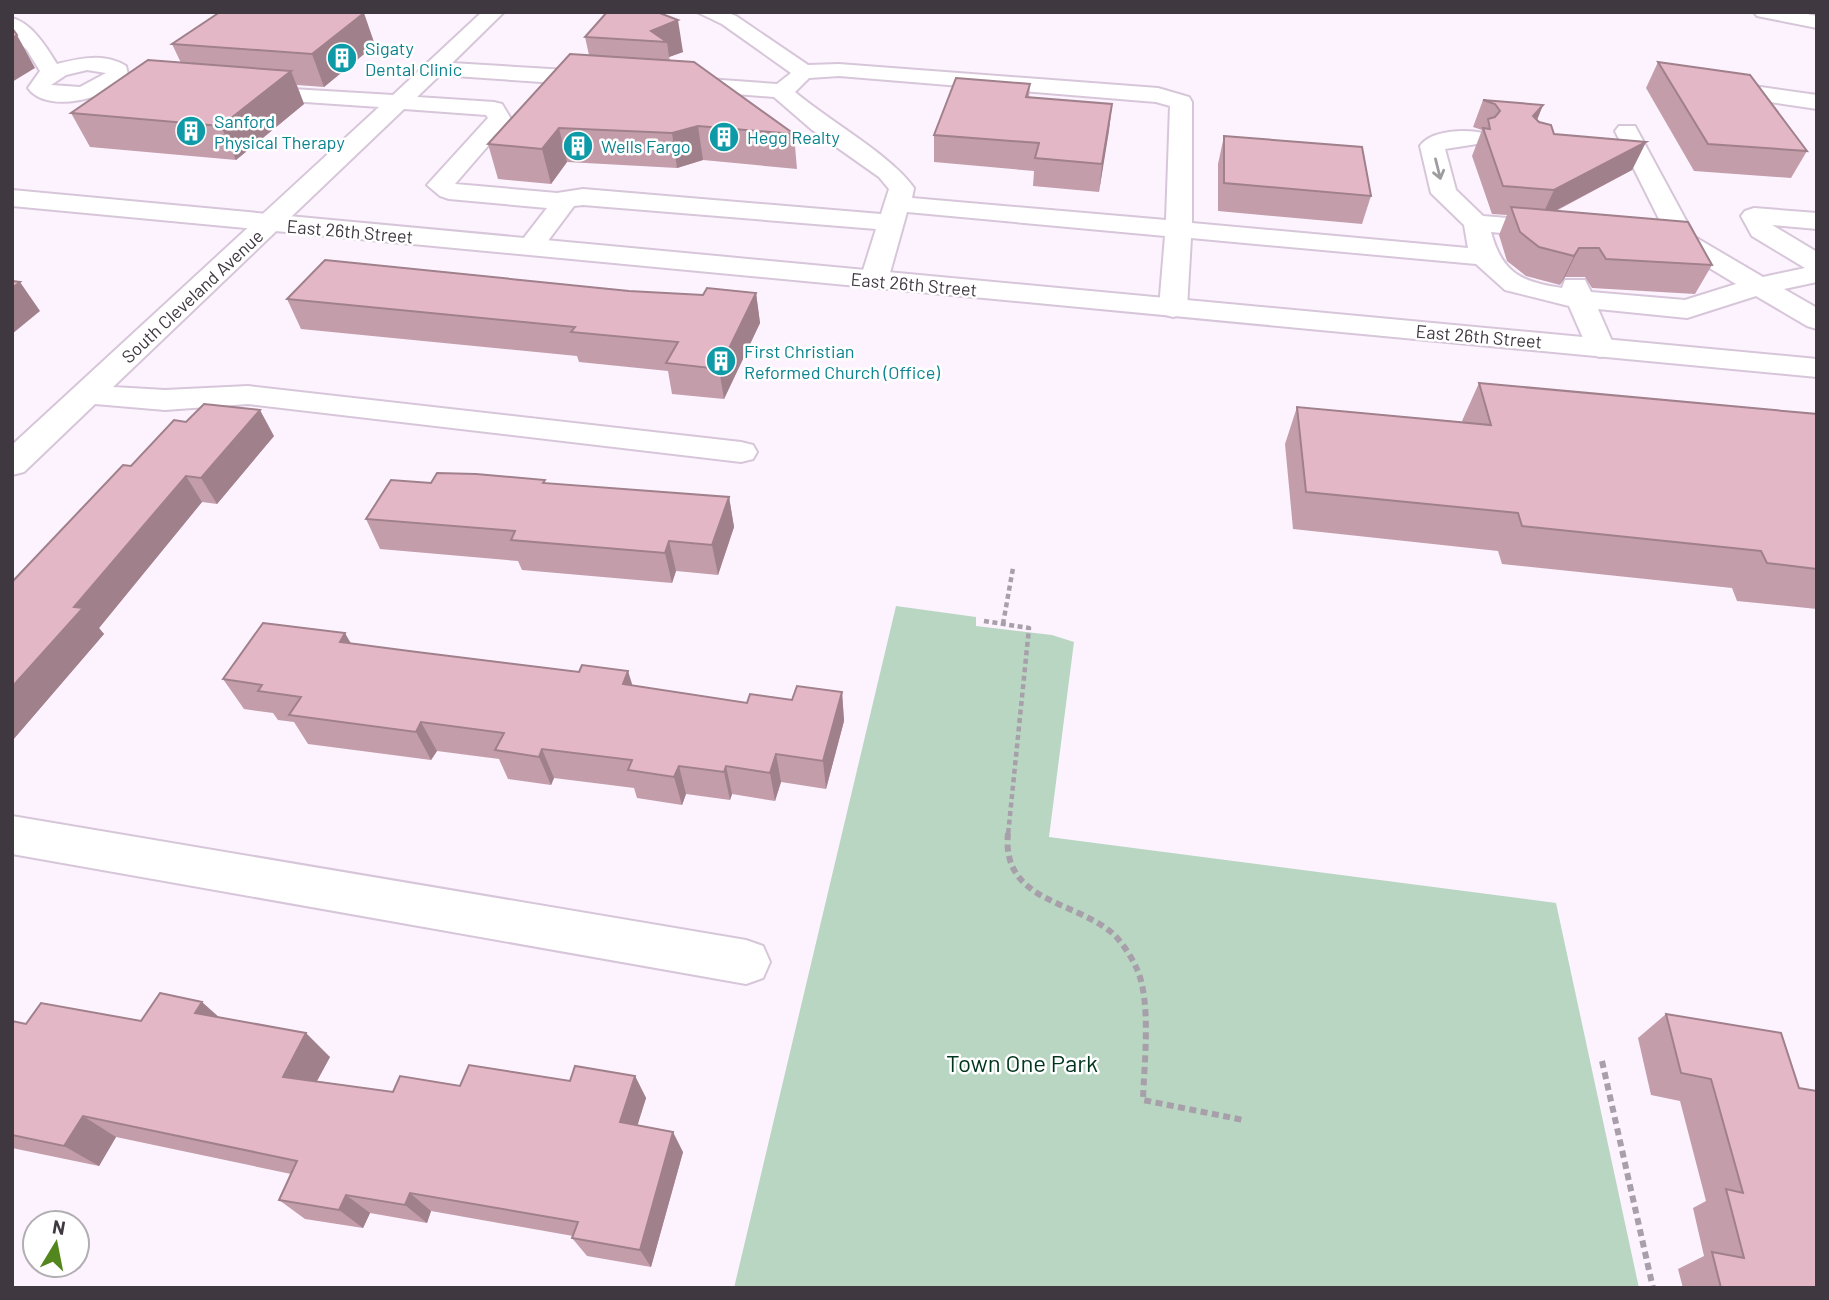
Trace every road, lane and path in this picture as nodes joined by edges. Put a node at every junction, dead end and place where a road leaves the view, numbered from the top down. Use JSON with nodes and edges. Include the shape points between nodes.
{"nodes":[{"id":1,"x":494,"y":12,"type":"edge"},
{"id":2,"x":707,"y":12,"type":"edge"},
{"id":3,"x":1764,"y":12,"type":"edge"},
{"id":4,"x":1817,"y":22,"type":"edge"},
{"id":5,"x":21,"y":23,"type":"edge"},
{"id":6,"x":435,"y":68,"type":"junction"},
{"id":7,"x":803,"y":72,"type":"junction"},
{"id":8,"x":123,"y":81,"type":"edge"},
{"id":9,"x":628,"y":81,"type":"edge"},
{"id":10,"x":656,"y":83,"type":"edge"},
{"id":11,"x":1689,"y":85,"type":"edge"},
{"id":12,"x":223,"y":89,"type":"edge"},
{"id":13,"x":780,"y":91,"type":"junction"},
{"id":14,"x":1817,"y":102,"type":"edge"},
{"id":15,"x":397,"y":104,"type":"junction"},
{"id":16,"x":1475,"y":138,"type":"dead end"},
{"id":17,"x":1625,"y":144,"type":"edge"},
{"id":18,"x":12,"y":198,"type":"edge"},
{"id":19,"x":557,"y":201,"type":"junction"},
{"id":20,"x":895,"y":213,"type":"junction"},
{"id":21,"x":1817,"y":221,"type":"edge"},
{"id":22,"x":1476,"y":223,"type":"junction"},
{"id":23,"x":270,"y":224,"type":"junction"},
{"id":24,"x":1179,"y":228,"type":"junction"},
{"id":25,"x":1562,"y":235,"type":"edge"},
{"id":26,"x":1635,"y":238,"type":"edge"},
{"id":27,"x":1685,"y":242,"type":"junction"},
{"id":28,"x":529,"y":248,"type":"junction"},
{"id":29,"x":1484,"y":257,"type":"junction"},
{"id":30,"x":1817,"y":264,"type":"edge"},
{"id":31,"x":1817,"y":274,"type":"edge"},
{"id":32,"x":874,"y":280,"type":"junction"},
{"id":33,"x":1757,"y":286,"type":"junction"},
{"id":34,"x":1577,"y":293,"type":"junction"},
{"id":35,"x":1173,"y":308,"type":"junction"},
{"id":36,"x":1817,"y":320,"type":"edge"},
{"id":37,"x":1600,"y":348,"type":"junction"},
{"id":38,"x":1817,"y":368,"type":"edge"},
{"id":39,"x":88,"y":394,"type":"junction"},
{"id":40,"x":741,"y":452,"type":"dead end"},
{"id":41,"x":12,"y":464,"type":"edge"},
{"id":42,"x":1013,"y":568,"type":"dead end"},
{"id":43,"x":984,"y":621,"type":"dead end"},
{"id":44,"x":1003,"y":624,"type":"junction"},
{"id":45,"x":12,"y":835,"type":"edge"},
{"id":46,"x":746,"y":962,"type":"dead end"},
{"id":47,"x":1602,"y":1061,"type":"dead end"},
{"id":48,"x":1243,"y":1120,"type":"dead end"},
{"id":49,"x":1653,"y":1288,"type":"edge"}],
"edges":[{"from":1,"to":6,"type":"main road","name":"South Cleveland Avenue"},
{"from":2,"to":7,"type":"main road","via":[[729,20]]},
{"from":3,"to":4,"type":"main road"},
{"from":5,"to":8,"type":"main road","via":[[52,73],[39,88],[53,94],[79,93]]},
{"from":6,"to":9,"type":"main road"},
{"from":6,"to":15,"type":"main road","name":"South Cleveland Avenue"},
{"from":7,"to":13,"type":"main road","via":[[793,85]]},
{"from":7,"to":24,"type":"main road","via":[[839,70],[1158,95],[1181,102]]},
{"from":10,"to":13,"type":"main road"},
{"from":11,"to":14,"type":"main road"},
{"from":12,"to":15,"type":"main road"},
{"from":13,"to":20,"type":"main road","via":[[888,172],[902,188]]},
{"from":15,"to":19,"type":"main road","via":[[494,109],[500,119],[439,184],[449,191]]},
{"from":15,"to":23,"type":"main road","name":"South Cleveland Avenue"},
{"from":16,"to":22,"type":"main road","one_way":true,"via":[[1450,139],[1432,146],[1444,193]]},
{"from":17,"to":27,"type":"main road"},
{"from":18,"to":23,"type":"main road","name":"East 26th Street"},
{"from":19,"to":20,"type":"main road","via":[[583,197]]},
{"from":19,"to":28,"type":"main road","via":[[561,206]]},
{"from":20,"to":24,"type":"main road"},
{"from":20,"to":32,"type":"main road"},
{"from":21,"to":30,"type":"main road","via":[[1754,216],[1760,230]]},
{"from":22,"to":25,"type":"main road"},
{"from":22,"to":29,"type":"main road"},
{"from":23,"to":28,"type":"main road","name":"East 26th Street"},
{"from":23,"to":39,"type":"main road","name":"South Cleveland Avenue"},
{"from":24,"to":29,"type":"main road"},
{"from":24,"to":35,"type":"main road"},
{"from":26,"to":27,"type":"main road"},
{"from":27,"to":33,"type":"main road"},
{"from":28,"to":32,"type":"main road","name":"East 26th Street"},
{"from":29,"to":34,"type":"main road","via":[[1496,275],[1530,291]]},
{"from":31,"to":33,"type":"main road"},
{"from":32,"to":35,"type":"main road","name":"East 26th Street"},
{"from":33,"to":34,"type":"main road","via":[[1687,309],[1652,299]]},
{"from":33,"to":36,"type":"main road"},
{"from":34,"to":37,"type":"main road"},
{"from":35,"to":37,"type":"main road","name":"East 26th Street"},
{"from":37,"to":38,"type":"main road","name":"East 26th Street"},
{"from":39,"to":40,"type":"main road","via":[[165,400],[247,395]]},
{"from":39,"to":41,"type":"main road","name":"South Cleveland Avenue"},
{"from":42,"to":44,"type":"path"},
{"from":43,"to":44,"type":"path"},
{"from":44,"to":48,"type":"path","via":[[1029,628],[1006,851],[1027,888],[1112,932],[1138,968],[1146,1015],[1143,1100]]},
{"from":45,"to":46,"type":"main road"},
{"from":47,"to":49,"type":"path"}]}
